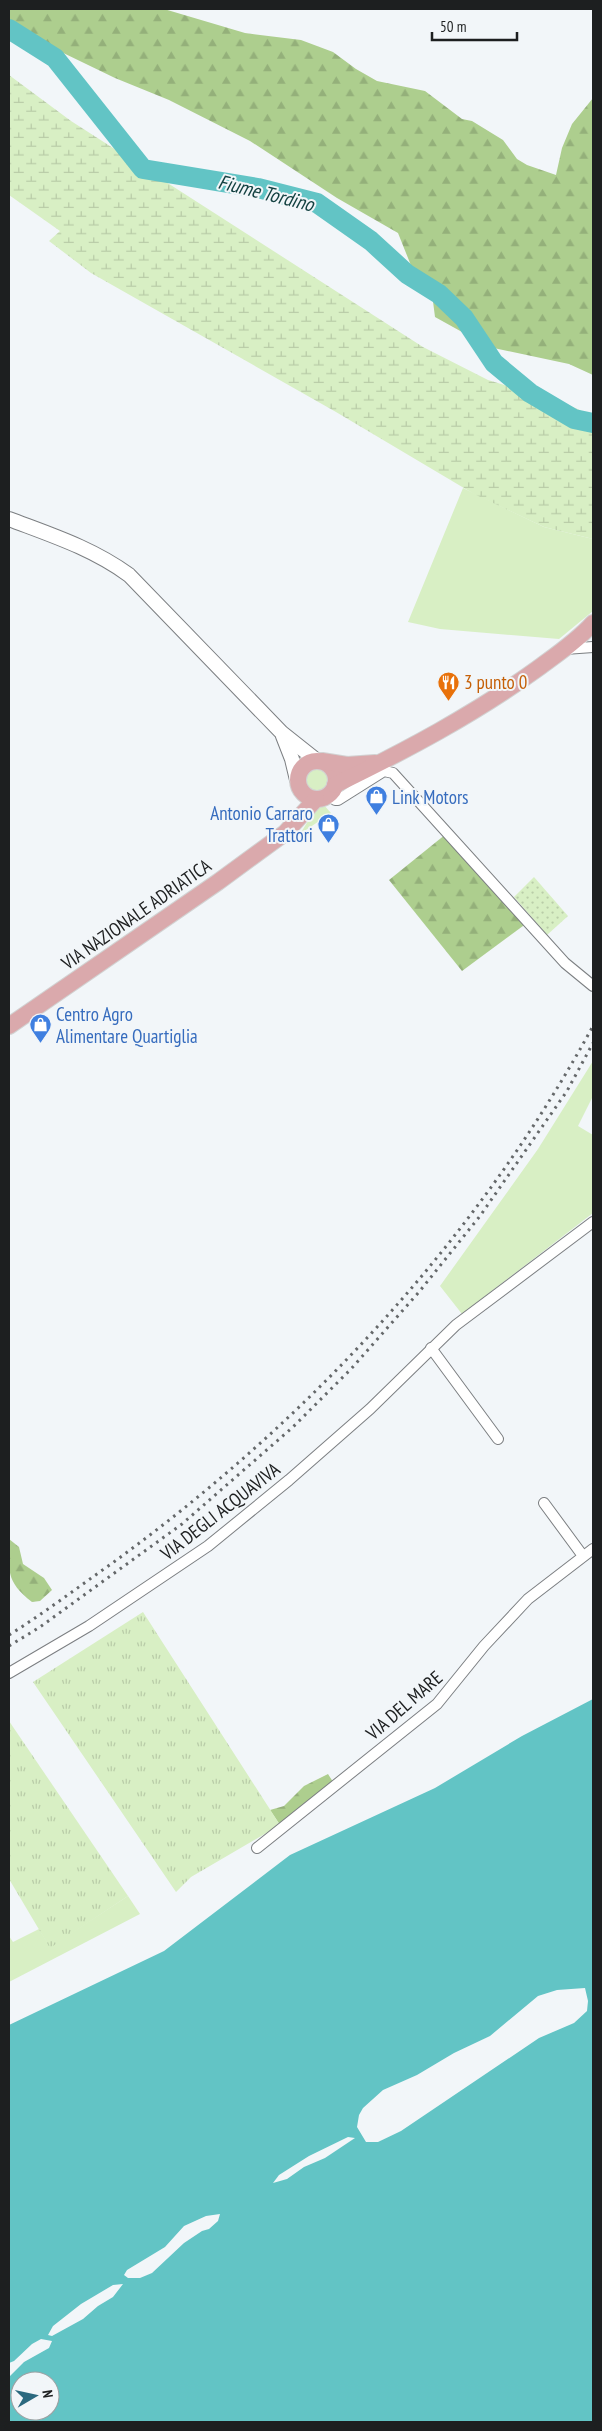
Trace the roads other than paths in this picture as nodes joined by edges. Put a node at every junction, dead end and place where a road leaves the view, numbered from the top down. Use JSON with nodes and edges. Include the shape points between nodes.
{"nodes":[{"id":1,"x":9,"y":519,"type":"edge"},
{"id":2,"x":593,"y":623,"type":"edge"},
{"id":3,"x":570,"y":644,"type":"junction"},
{"id":4,"x":593,"y":647,"type":"edge"},
{"id":5,"x":282,"y":734,"type":"junction"},
{"id":6,"x":319,"y":761,"type":"junction"},
{"id":7,"x":382,"y":763,"type":"junction"},
{"id":8,"x":298,"y":783,"type":"junction"},
{"id":9,"x":327,"y":793,"type":"junction"},
{"id":10,"x":285,"y":833,"type":"junction"},
{"id":11,"x":593,"y":986,"type":"edge"},
{"id":12,"x":9,"y":1026,"type":"edge"},
{"id":13,"x":593,"y":1222,"type":"edge"},
{"id":14,"x":431,"y":1348,"type":"junction"},
{"id":15,"x":498,"y":1440,"type":"dead end"},
{"id":16,"x":544,"y":1503,"type":"dead end"},
{"id":17,"x":593,"y":1549,"type":"edge"},
{"id":18,"x":583,"y":1556,"type":"junction"},
{"id":19,"x":9,"y":1673,"type":"edge"},
{"id":20,"x":257,"y":1848,"type":"dead end"}],
"edges":[{"from":1,"to":5,"type":"main road","via":[[99,555],[129,575]]},
{"from":2,"to":3,"type":"main road","name":"VIA NAZIONALE ADRIATICA"},
{"from":3,"to":4,"type":"street"},
{"from":3,"to":7,"type":"main road","name":"VIA NAZIONALE ADRIATICA","via":[[498,697]]},
{"from":5,"to":6,"type":"main road"},
{"from":5,"to":8,"type":"main road"},
{"from":6,"to":7,"type":"main road","name":"VIA NAZIONALE ADRIATICA"},
{"from":6,"to":8,"type":"main road","via":[[305,764]]},
{"from":6,"to":9,"type":"main road","via":[[334,771]]},
{"from":7,"to":9,"type":"main road","name":"VIA NAZIONALE ADRIATICA"},
{"from":8,"to":9,"type":"main road","via":[[305,796]]},
{"from":8,"to":10,"type":"main road"},
{"from":9,"to":10,"type":"main road","name":"VIA NAZIONALE ADRIATICA"},
{"from":9,"to":11,"type":"street","via":[[338,800],[384,771],[393,772],[565,962]]},
{"from":10,"to":12,"type":"main road","name":"VIA NAZIONALE ADRIATICA"},
{"from":13,"to":14,"type":"street","name":"VIA DEGLI ACQUAVIVA","via":[[456,1325]]},
{"from":14,"to":15,"type":"street"},
{"from":14,"to":19,"type":"street","name":"VIA DEGLI ACQUAVIVA","via":[[358,1420],[208,1546],[89,1626]]},
{"from":16,"to":18,"type":"street"},
{"from":17,"to":18,"type":"street","name":"VIA DEL MARE"},
{"from":18,"to":20,"type":"street","name":"VIA DEL MARE","via":[[528,1599],[437,1704]]}]}
